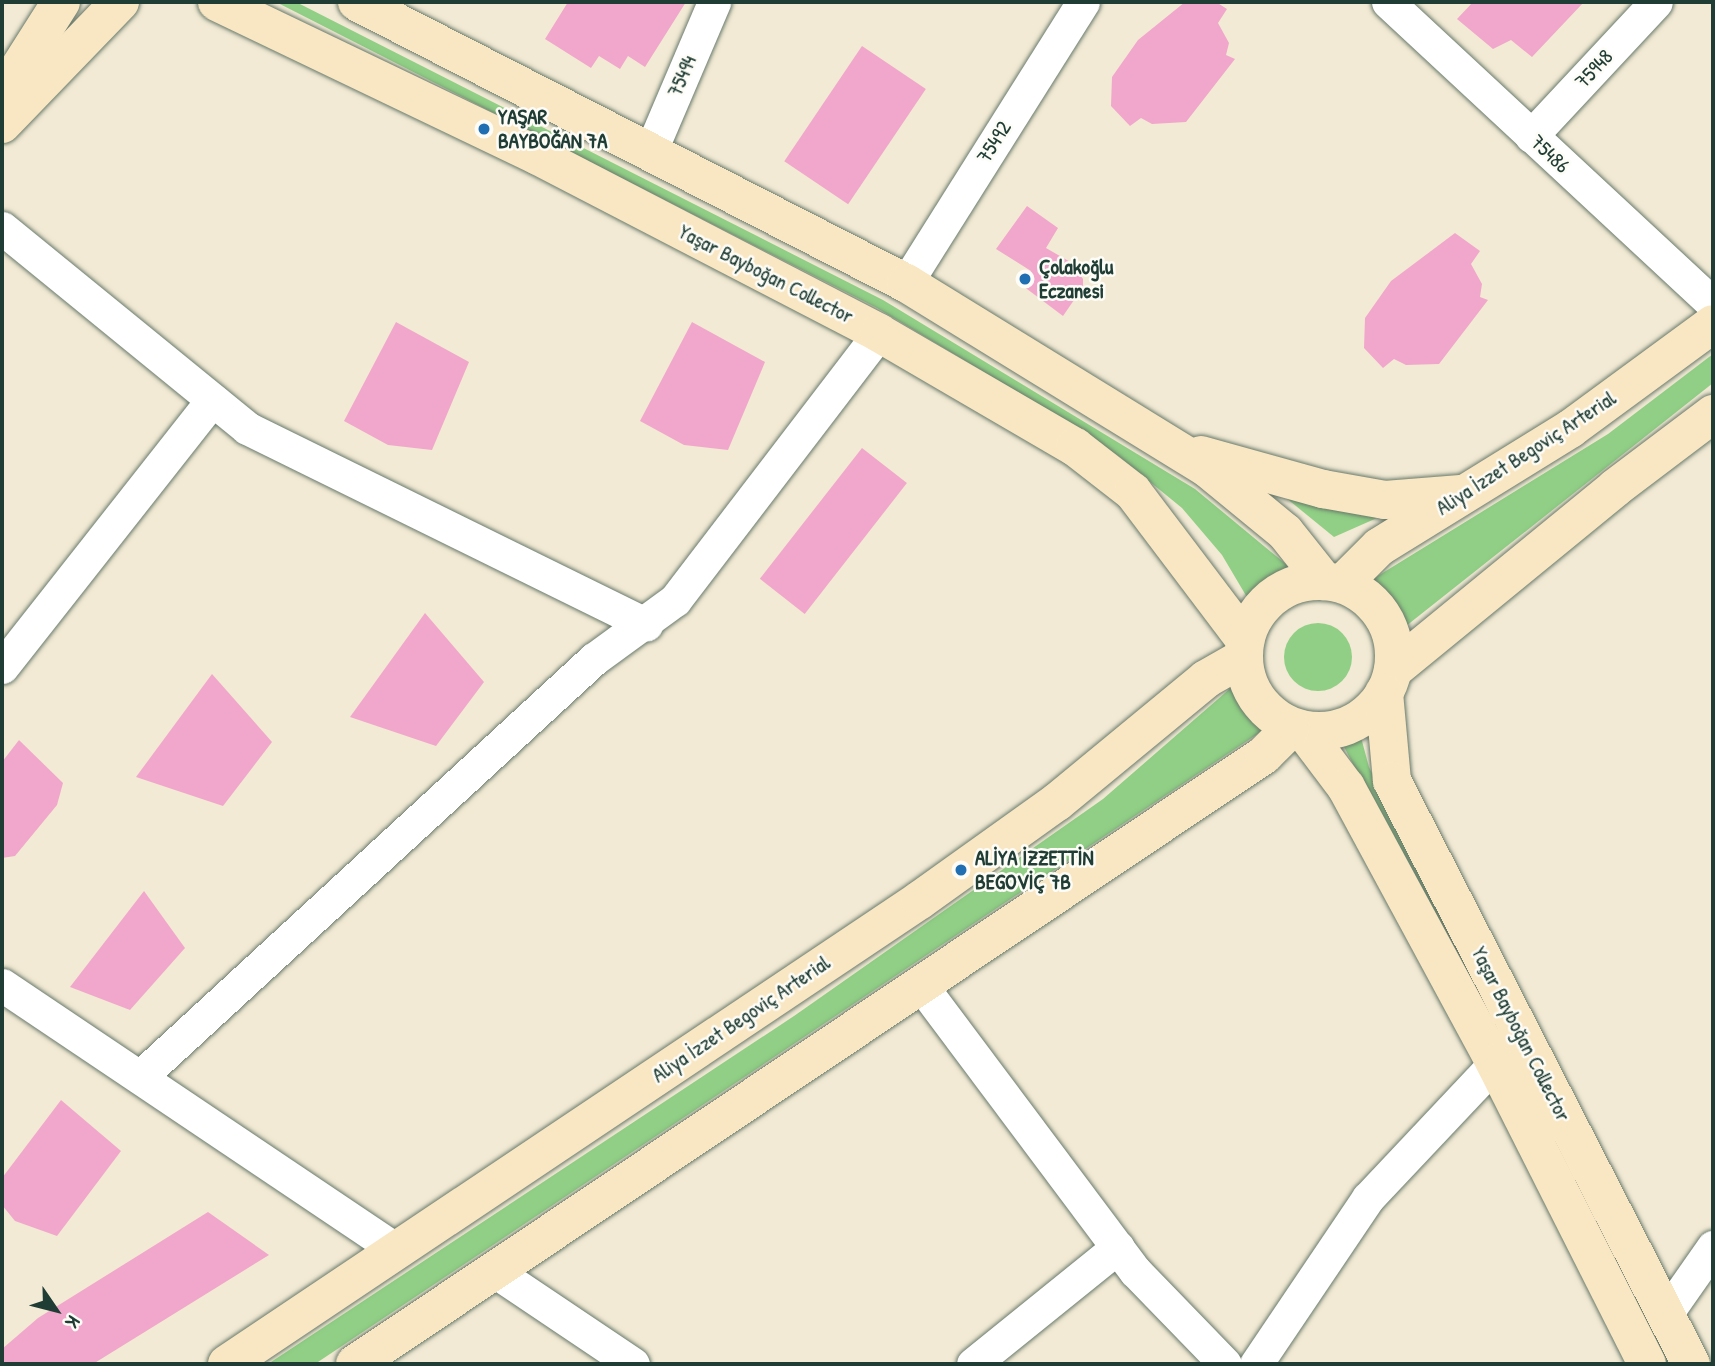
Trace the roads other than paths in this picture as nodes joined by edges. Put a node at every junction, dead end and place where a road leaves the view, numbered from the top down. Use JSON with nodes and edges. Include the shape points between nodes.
{"nodes":[{"id":1,"x":61,"y":2,"type":"edge"},
{"id":2,"x":120,"y":2,"type":"edge"},
{"id":3,"x":217,"y":2,"type":"edge"},
{"id":4,"x":356,"y":2,"type":"edge"},
{"id":5,"x":713,"y":2,"type":"edge"},
{"id":6,"x":1083,"y":2,"type":"edge"},
{"id":7,"x":1388,"y":2,"type":"edge"},
{"id":8,"x":1656,"y":2,"type":"edge"},
{"id":9,"x":2,"y":95,"type":"edge"},
{"id":10,"x":2,"y":124,"type":"edge"},
{"id":11,"x":1531,"y":136,"type":"junction"},
{"id":12,"x":651,"y":150,"type":"junction"},
{"id":13,"x":2,"y":228,"type":"edge"},
{"id":14,"x":906,"y":283,"type":"junction"},
{"id":15,"x":1713,"y":304,"type":"edge"},
{"id":16,"x":1713,"y":324,"type":"edge"},
{"id":17,"x":879,"y":333,"type":"junction"},
{"id":18,"x":212,"y":400,"type":"junction"},
{"id":19,"x":1713,"y":414,"type":"edge"},
{"id":20,"x":1177,"y":449,"type":"junction"},
{"id":21,"x":1466,"y":493,"type":"junction"},
{"id":22,"x":1333,"y":582,"type":"junction"},
{"id":23,"x":646,"y":624,"type":"junction"},
{"id":24,"x":1244,"y":649,"type":"junction"},
{"id":25,"x":2,"y":667,"type":"edge"},
{"id":26,"x":1388,"y":682,"type":"junction"},
{"id":27,"x":1297,"y":729,"type":"junction"},
{"id":28,"x":2,"y":985,"type":"edge"},
{"id":29,"x":921,"y":985,"type":"junction"},
{"id":30,"x":1495,"y":1063,"type":"junction"},
{"id":31,"x":140,"y":1077,"type":"junction"},
{"id":32,"x":1118,"y":1247,"type":"junction"},
{"id":33,"x":1713,"y":1247,"type":"edge"},
{"id":34,"x":395,"y":1249,"type":"junction"},
{"id":35,"x":496,"y":1272,"type":"junction"},
{"id":36,"x":1666,"y":1314,"type":"junction"},
{"id":37,"x":227,"y":1364,"type":"edge"},
{"id":38,"x":355,"y":1364,"type":"edge"},
{"id":39,"x":633,"y":1364,"type":"edge"},
{"id":40,"x":973,"y":1364,"type":"edge"},
{"id":41,"x":1224,"y":1364,"type":"edge"},
{"id":42,"x":1255,"y":1364,"type":"edge"},
{"id":43,"x":1647,"y":1364,"type":"edge"},
{"id":44,"x":1691,"y":1364,"type":"edge"}],
"edges":[{"from":1,"to":9,"type":"street"},
{"from":2,"to":10,"type":"street"},
{"from":3,"to":17,"type":"street","name":"Yaşar Bayboğan Collector","via":[[538,156]]},
{"from":4,"to":12,"type":"street"},
{"from":5,"to":12,"type":"street","name":"75494"},
{"from":6,"to":14,"type":"street","name":"75492"},
{"from":7,"to":11,"type":"street","name":"75486"},
{"from":8,"to":11,"type":"street","name":"75948"},
{"from":11,"to":15,"type":"street","name":"75486"},
{"from":12,"to":14,"type":"street"},
{"from":13,"to":18,"type":"street"},
{"from":14,"to":20,"type":"street"},
{"from":16,"to":21,"type":"street","name":"Aliya İzzet Begoviç Arterial","via":[[1570,429]]},
{"from":17,"to":23,"type":"street","via":[[675,600]]},
{"from":17,"to":24,"type":"street","name":"Yaşar Bayboğan Collector","via":[[1075,447],[1133,492]]},
{"from":18,"to":23,"type":"street","via":[[247,428]]},
{"from":18,"to":25,"type":"street"},
{"from":19,"to":26,"type":"street","via":[[1604,497]]},
{"from":20,"to":21,"type":"street","via":[[1323,489],[1385,500]]},
{"from":20,"to":22,"type":"street","via":[[1208,468],[1285,532]]},
{"from":21,"to":22,"type":"street","name":"Aliya İzzet Begoviç Arterial","via":[[1379,547]]},
{"from":22,"to":24,"type":"street","via":[[1286,587],[1266,602]]},
{"from":22,"to":26,"type":"street","via":[[1374,604],[1387,624],[1394,646]]},
{"from":23,"to":31,"type":"street","via":[[594,659]]},
{"from":24,"to":27,"type":"street","via":[[1251,689],[1264,707]]},
{"from":24,"to":34,"type":"street","name":"Aliya İzzet Begoviç Arterial","via":[[1057,802],[920,900]]},
{"from":26,"to":27,"type":"street","via":[[1359,720],[1326,730]]},
{"from":26,"to":36,"type":"street","name":"Yaşar Bayboğan Collector","via":[[1392,781]]},
{"from":27,"to":29,"type":"street"},
{"from":27,"to":30,"type":"street","name":"Yaşar Bayboğan Collector","via":[[1346,787]]},
{"from":28,"to":31,"type":"street"},
{"from":29,"to":32,"type":"street"},
{"from":29,"to":35,"type":"street"},
{"from":30,"to":42,"type":"street","via":[[1368,1198]]},
{"from":30,"to":43,"type":"street","name":"Yaşar Bayboğan Collector"},
{"from":31,"to":34,"type":"street"},
{"from":32,"to":40,"type":"street"},
{"from":32,"to":41,"type":"street"},
{"from":33,"to":36,"type":"street"},
{"from":34,"to":37,"type":"street","name":"Aliya İzzet Begoviç Arterial"},
{"from":35,"to":38,"type":"street"},
{"from":35,"to":39,"type":"street"},
{"from":36,"to":44,"type":"street","name":"Yaşar Bayboğan Collector"}]}
